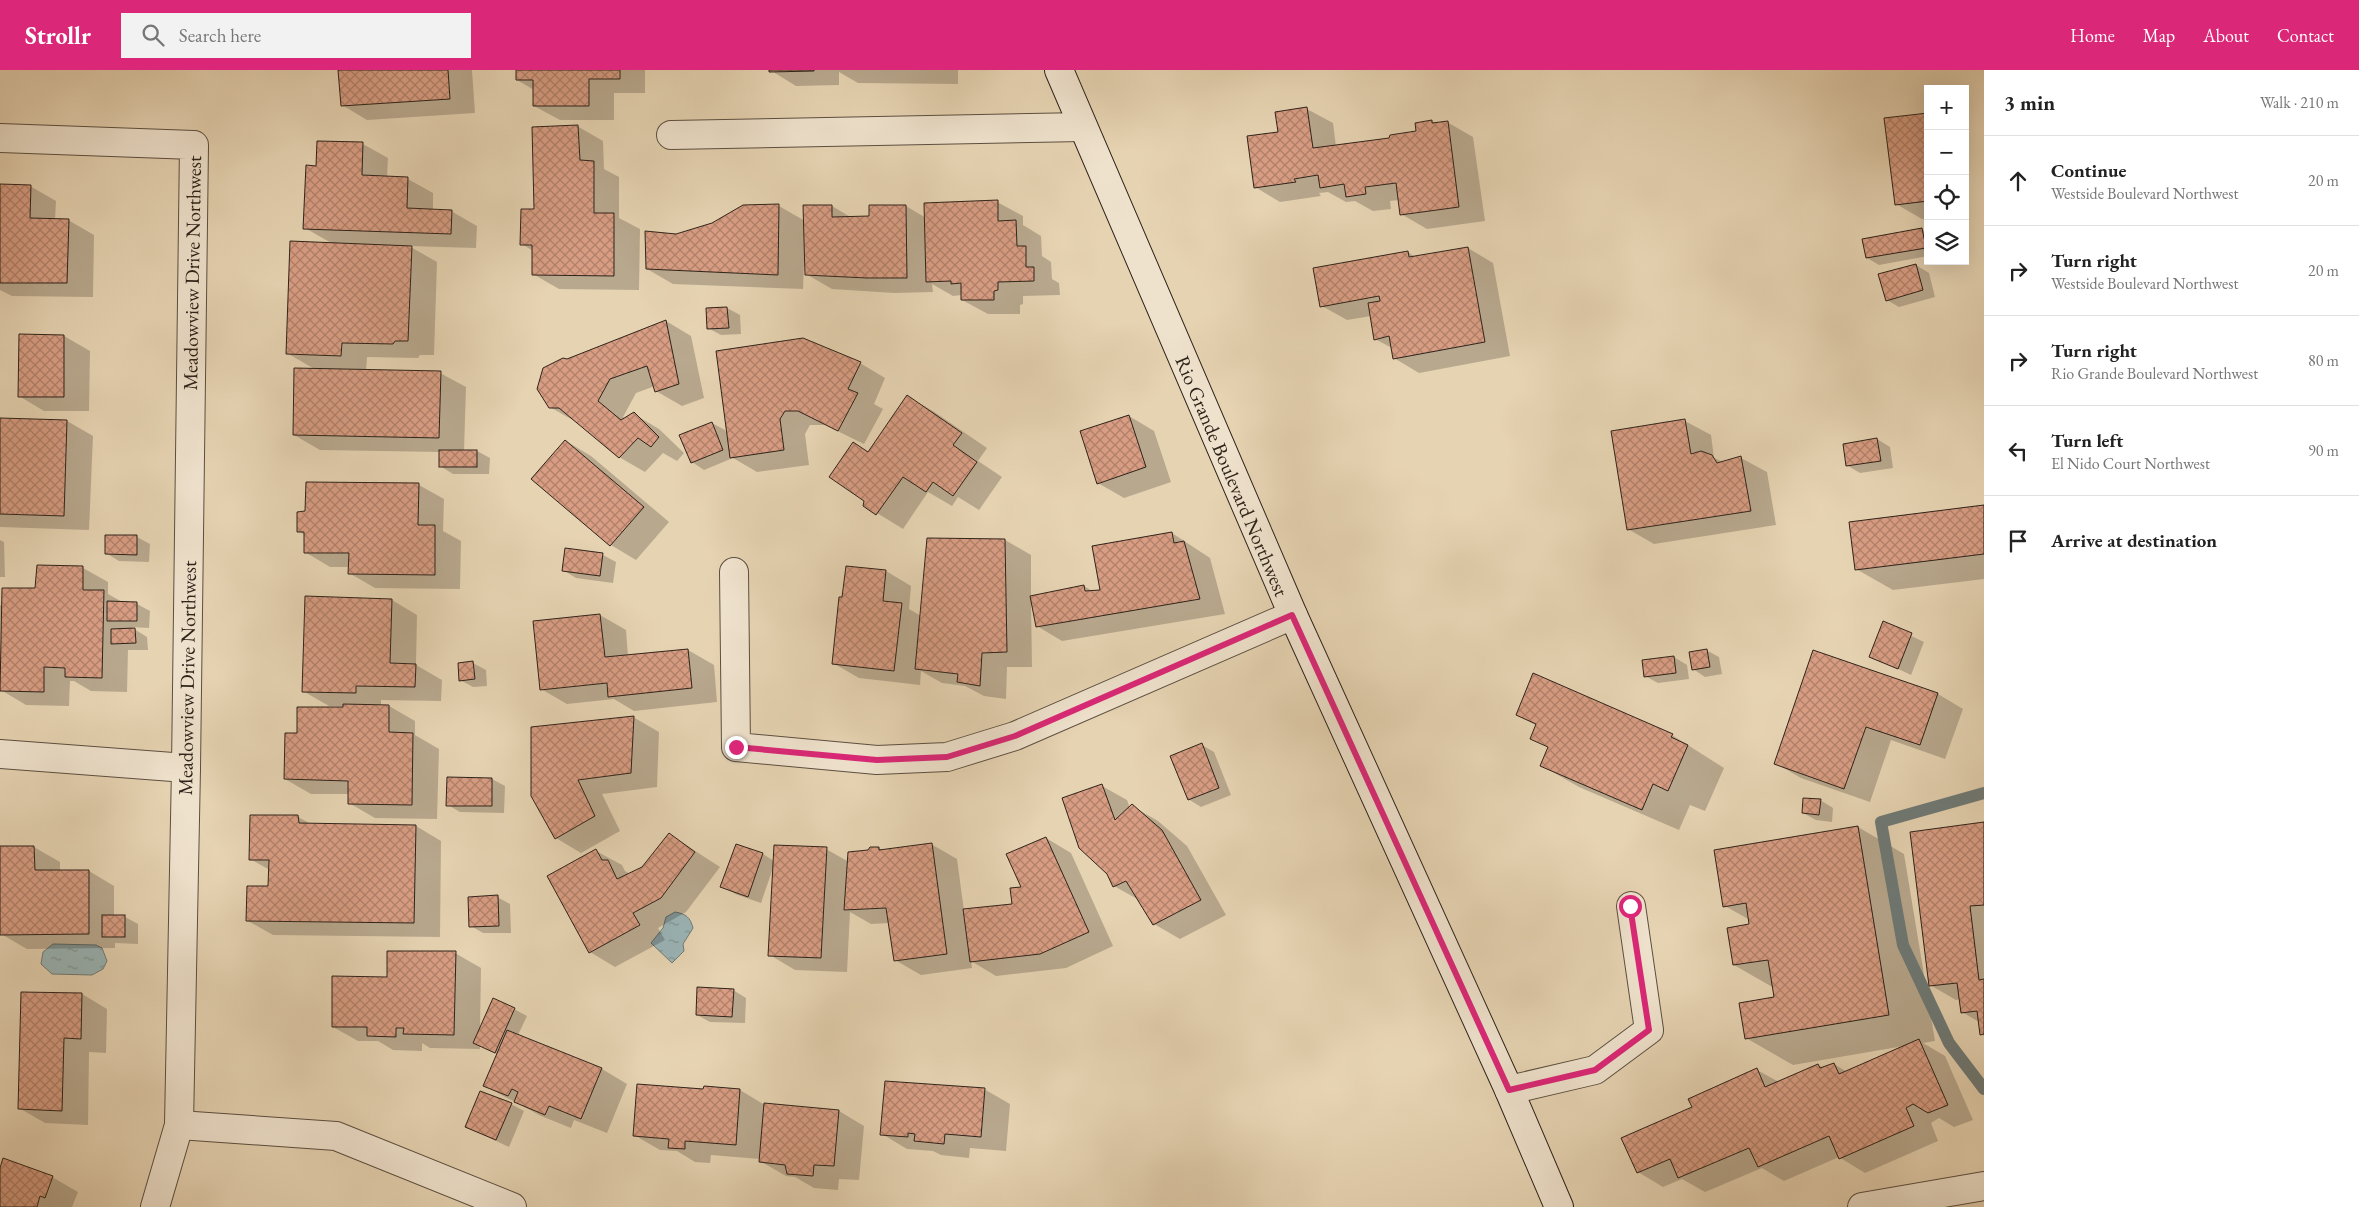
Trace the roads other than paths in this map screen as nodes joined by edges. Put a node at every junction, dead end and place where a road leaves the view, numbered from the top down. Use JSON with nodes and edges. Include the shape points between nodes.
{"nodes":[{"id":1,"x":1059,"y":70,"type":"edge"},
{"id":2,"x":1083,"y":126,"type":"junction"},
{"id":3,"x":671,"y":135,"type":"dead end"},
{"id":4,"x":0,"y":138,"type":"edge"},
{"id":5,"x":734,"y":572,"type":"dead end"},
{"id":6,"x":1292,"y":615,"type":"junction"},
{"id":7,"x":0,"y":754,"type":"edge"},
{"id":8,"x":186,"y":768,"type":"junction"},
{"id":9,"x":1630,"y":906,"type":"dead end"},
{"id":10,"x":1509,"y":1090,"type":"junction"},
{"id":11,"x":179,"y":1125,"type":"junction"},
{"id":12,"x":1984,"y":1186,"type":"edge"},
{"id":13,"x":155,"y":1207,"type":"edge"},
{"id":14,"x":512,"y":1207,"type":"edge"},
{"id":15,"x":1559,"y":1207,"type":"edge"},
{"id":16,"x":1862,"y":1207,"type":"edge"}],
"edges":[{"from":1,"to":2,"type":"street","name":"Rio Grande Boulevard Northwest"},
{"from":2,"to":3,"type":"street"},
{"from":2,"to":6,"type":"street","name":"Rio Grande Boulevard Northwest"},
{"from":4,"to":8,"type":"street","name":"Meadowview Drive Northwest","via":[[194,145]]},
{"from":5,"to":6,"type":"street","via":[[736,747],[877,760],[947,757],[1015,736]]},
{"from":6,"to":10,"type":"street","name":"Rio Grande Boulevard Northwest"},
{"from":7,"to":8,"type":"street"},
{"from":8,"to":11,"type":"street","name":"Meadowview Drive Northwest"},
{"from":9,"to":10,"type":"street","via":[[1649,1030],[1595,1070]]},
{"from":10,"to":15,"type":"street","name":"Rio Grande Boulevard Northwest"},
{"from":11,"to":13,"type":"street","name":"Meadowview Drive Northwest"},
{"from":11,"to":14,"type":"street","via":[[336,1136]]},
{"from":12,"to":16,"type":"street"}]}
